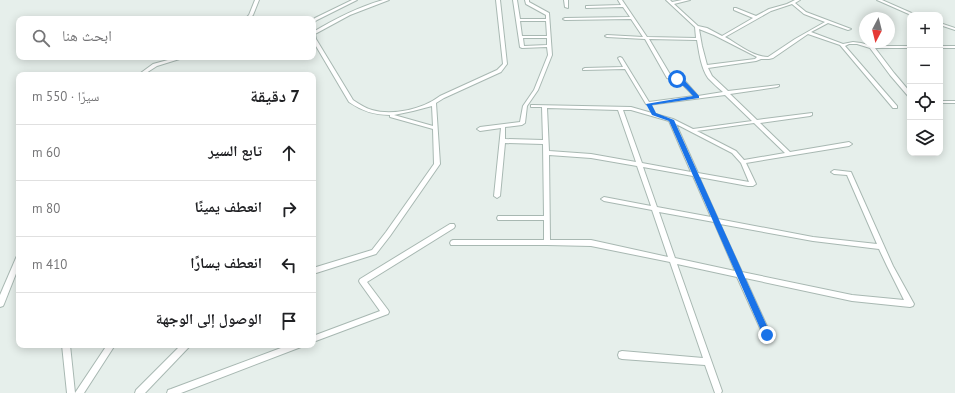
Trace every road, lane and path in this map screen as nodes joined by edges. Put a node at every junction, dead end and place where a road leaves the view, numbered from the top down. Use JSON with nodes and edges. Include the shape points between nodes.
{"nodes":[{"id":1,"x":257,"y":0,"type":"edge"},
{"id":2,"x":355,"y":0,"type":"edge"},
{"id":3,"x":386,"y":0,"type":"edge"},
{"id":4,"x":498,"y":0,"type":"edge"},
{"id":5,"x":515,"y":0,"type":"edge"},
{"id":6,"x":527,"y":0,"type":"edge"},
{"id":7,"x":566,"y":0,"type":"edge"},
{"id":8,"x":620,"y":0,"type":"edge"},
{"id":9,"x":688,"y":0,"type":"edge"},
{"id":10,"x":798,"y":0,"type":"edge"},
{"id":11,"x":879,"y":0,"type":"edge"},
{"id":12,"x":670,"y":2,"type":"edge"},
{"id":13,"x":793,"y":3,"type":"junction"},
{"id":14,"x":624,"y":6,"type":"junction"},
{"id":15,"x":587,"y":7,"type":"dead end"},
{"id":16,"x":567,"y":8,"type":"dead end"},
{"id":17,"x":735,"y":9,"type":"dead end"},
{"id":18,"x":907,"y":12,"type":"edge"},
{"id":19,"x":250,"y":16,"type":"edge"},
{"id":20,"x":632,"y":18,"type":"junction"},
{"id":21,"x":756,"y":18,"type":"junction"},
{"id":22,"x":316,"y":19,"type":"edge"},
{"id":23,"x":565,"y":19,"type":"dead end"},
{"id":24,"x":518,"y":20,"type":"junction"},
{"id":25,"x":548,"y":20,"type":"junction"},
{"id":26,"x":827,"y":21,"type":"junction"},
{"id":27,"x":943,"y":25,"type":"edge"},
{"id":28,"x":697,"y":27,"type":"junction"},
{"id":29,"x":850,"y":29,"type":"dead end"},
{"id":30,"x":955,"y":29,"type":"edge"},
{"id":31,"x":316,"y":32,"type":"edge"},
{"id":32,"x":809,"y":33,"type":"junction"},
{"id":33,"x":607,"y":36,"type":"dead end"},
{"id":34,"x":723,"y":36,"type":"junction"},
{"id":35,"x":521,"y":37,"type":"junction"},
{"id":36,"x":550,"y":37,"type":"junction"},
{"id":37,"x":646,"y":38,"type":"junction"},
{"id":38,"x":698,"y":40,"type":"junction"},
{"id":39,"x":316,"y":43,"type":"edge"},
{"id":40,"x":859,"y":43,"type":"edge"},
{"id":41,"x":550,"y":46,"type":"junction"},
{"id":42,"x":843,"y":46,"type":"junction"},
{"id":43,"x":895,"y":47,"type":"edge"},
{"id":44,"x":907,"y":47,"type":"edge"},
{"id":45,"x":943,"y":47,"type":"edge"},
{"id":46,"x":955,"y":47,"type":"edge"},
{"id":47,"x":873,"y":48,"type":"edge"},
{"id":48,"x":760,"y":57,"type":"junction"},
{"id":49,"x":620,"y":58,"type":"dead end"},
{"id":50,"x":173,"y":60,"type":"edge"},
{"id":51,"x":706,"y":67,"type":"junction"},
{"id":52,"x":626,"y":68,"type":"junction"},
{"id":53,"x":585,"y":69,"type":"dead end"},
{"id":54,"x":144,"y":72,"type":"edge"},
{"id":55,"x":777,"y":86,"type":"dead end"},
{"id":56,"x":907,"y":92,"type":"edge"},
{"id":57,"x":726,"y":93,"type":"junction"},
{"id":58,"x":697,"y":97,"type":"junction"},
{"id":59,"x":943,"y":102,"type":"edge"},
{"id":60,"x":955,"y":102,"type":"edge"},
{"id":61,"x":434,"y":104,"type":"junction"},
{"id":62,"x":648,"y":104,"type":"junction"},
{"id":63,"x":533,"y":106,"type":"dead end"},
{"id":64,"x":544,"y":106,"type":"junction"},
{"id":65,"x":895,"y":107,"type":"dead end"},
{"id":66,"x":620,"y":108,"type":"junction"},
{"id":67,"x":654,"y":114,"type":"junction"},
{"id":68,"x":810,"y":114,"type":"dead end"},
{"id":69,"x":391,"y":115,"type":"junction"},
{"id":70,"x":671,"y":120,"type":"junction"},
{"id":71,"x":755,"y":121,"type":"junction"},
{"id":72,"x":435,"y":128,"type":"junction"},
{"id":73,"x":503,"y":128,"type":"dead end"},
{"id":74,"x":480,"y":129,"type":"dead end"},
{"id":75,"x":694,"y":130,"type":"junction"},
{"id":76,"x":502,"y":141,"type":"junction"},
{"id":77,"x":545,"y":142,"type":"junction"},
{"id":78,"x":849,"y":144,"type":"dead end"},
{"id":79,"x":546,"y":154,"type":"junction"},
{"id":80,"x":789,"y":154,"type":"junction"},
{"id":81,"x":743,"y":162,"type":"junction"},
{"id":82,"x":640,"y":165,"type":"junction"},
{"id":83,"x":834,"y":172,"type":"dead end"},
{"id":84,"x":696,"y":176,"type":"junction"},
{"id":85,"x":497,"y":196,"type":"dead end"},
{"id":86,"x":604,"y":199,"type":"dead end"},
{"id":87,"x":656,"y":210,"type":"junction"},
{"id":88,"x":500,"y":218,"type":"dead end"},
{"id":89,"x":547,"y":218,"type":"junction"},
{"id":90,"x":717,"y":222,"type":"junction"},
{"id":91,"x":452,"y":226,"type":"dead end"},
{"id":92,"x":547,"y":242,"type":"junction"},
{"id":93,"x":453,"y":243,"type":"dead end"},
{"id":94,"x":882,"y":247,"type":"junction"},
{"id":95,"x":672,"y":260,"type":"junction"},
{"id":96,"x":16,"y":265,"type":"edge"},
{"id":97,"x":316,"y":270,"type":"edge"},
{"id":98,"x":741,"y":275,"type":"junction"},
{"id":99,"x":0,"y":304,"type":"edge"},
{"id":100,"x":767,"y":335,"type":"dead end"},
{"id":101,"x":316,"y":338,"type":"edge"},
{"id":102,"x":66,"y":348,"type":"edge"},
{"id":103,"x":109,"y":348,"type":"edge"},
{"id":104,"x":183,"y":348,"type":"edge"},
{"id":105,"x":290,"y":348,"type":"edge"},
{"id":106,"x":622,"y":355,"type":"dead end"},
{"id":107,"x":708,"y":362,"type":"junction"},
{"id":108,"x":718,"y":391,"type":"dead end"},
{"id":109,"x":71,"y":393,"type":"edge"},
{"id":110,"x":79,"y":393,"type":"edge"},
{"id":111,"x":139,"y":393,"type":"edge"},
{"id":112,"x":171,"y":393,"type":"edge"}],
"edges":[{"from":1,"to":19,"type":"street"},
{"from":2,"to":22,"type":"street"},
{"from":3,"to":31,"type":"street","via":[[370,5]]},
{"from":4,"to":61,"type":"street","via":[[504,66],[499,71],[442,97]]},
{"from":5,"to":24,"type":"street"},
{"from":6,"to":25,"type":"street","via":[[527,3],[548,14]]},
{"from":7,"to":16,"type":"street"},
{"from":8,"to":14,"type":"street"},
{"from":9,"to":12,"type":"street"},
{"from":10,"to":13,"type":"street"},
{"from":11,"to":18,"type":"street"},
{"from":12,"to":28,"type":"street"},
{"from":13,"to":21,"type":"street","via":[[770,10]]},
{"from":13,"to":26,"type":"street","via":[[801,11]]},
{"from":14,"to":15,"type":"street"},
{"from":14,"to":20,"type":"street"},
{"from":17,"to":21,"type":"street"},
{"from":20,"to":23,"type":"street"},
{"from":20,"to":37,"type":"street"},
{"from":21,"to":34,"type":"street"},
{"from":24,"to":25,"type":"street"},
{"from":24,"to":35,"type":"street"},
{"from":25,"to":36,"type":"street"},
{"from":26,"to":29,"type":"street"},
{"from":26,"to":32,"type":"street"},
{"from":27,"to":30,"type":"street"},
{"from":28,"to":34,"type":"street"},
{"from":28,"to":38,"type":"street"},
{"from":32,"to":42,"type":"street"},
{"from":32,"to":48,"type":"street","via":[[771,57]]},
{"from":33,"to":37,"type":"street"},
{"from":34,"to":48,"type":"street"},
{"from":35,"to":36,"type":"street"},
{"from":35,"to":41,"type":"street","via":[[522,47]]},
{"from":36,"to":41,"type":"street"},
{"from":37,"to":38,"type":"street"},
{"from":37,"to":58,"type":"street","via":[[669,77],[682,81]]},
{"from":38,"to":51,"type":"street"},
{"from":39,"to":69,"type":"street","via":[[351,101],[364,109]]},
{"from":40,"to":42,"type":"street"},
{"from":41,"to":74,"type":"street","via":[[550,55],[536,90],[525,106],[522,123]]},
{"from":42,"to":65,"type":"street","via":[[852,60]]},
{"from":43,"to":44,"type":"street"},
{"from":45,"to":46,"type":"street"},
{"from":47,"to":56,"type":"street"},
{"from":48,"to":51,"type":"street","via":[[756,60]]},
{"from":49,"to":52,"type":"street"},
{"from":50,"to":54,"type":"street","via":[[155,65]]},
{"from":51,"to":57,"type":"street","via":[[710,77]]},
{"from":52,"to":53,"type":"street"},
{"from":52,"to":62,"type":"street"},
{"from":55,"to":57,"type":"street"},
{"from":57,"to":58,"type":"street"},
{"from":57,"to":71,"type":"street"},
{"from":58,"to":62,"type":"street"},
{"from":59,"to":60,"type":"street"},
{"from":61,"to":69,"type":"street"},
{"from":61,"to":72,"type":"street"},
{"from":62,"to":67,"type":"street"},
{"from":63,"to":64,"type":"street"},
{"from":64,"to":66,"type":"street"},
{"from":64,"to":77,"type":"street"},
{"from":66,"to":67,"type":"street"},
{"from":66,"to":82,"type":"street"},
{"from":67,"to":70,"type":"street"},
{"from":68,"to":71,"type":"street"},
{"from":69,"to":72,"type":"street"},
{"from":70,"to":75,"type":"street"},
{"from":70,"to":84,"type":"street"},
{"from":71,"to":75,"type":"street"},
{"from":71,"to":80,"type":"street"},
{"from":72,"to":97,"type":"street","via":[[437,164],[374,252]]},
{"from":73,"to":76,"type":"street"},
{"from":75,"to":81,"type":"street","via":[[734,152]]},
{"from":76,"to":77,"type":"street"},
{"from":76,"to":85,"type":"street"},
{"from":77,"to":79,"type":"street"},
{"from":78,"to":80,"type":"street"},
{"from":79,"to":82,"type":"street","via":[[591,156]]},
{"from":79,"to":89,"type":"street"},
{"from":80,"to":81,"type":"street"},
{"from":81,"to":84,"type":"street","via":[[754,182],[752,184]]},
{"from":82,"to":84,"type":"street"},
{"from":82,"to":87,"type":"street"},
{"from":83,"to":94,"type":"street","via":[[849,174]]},
{"from":84,"to":90,"type":"street"},
{"from":86,"to":87,"type":"street"},
{"from":87,"to":90,"type":"street"},
{"from":87,"to":95,"type":"street"},
{"from":88,"to":89,"type":"street"},
{"from":89,"to":92,"type":"street"},
{"from":90,"to":94,"type":"street","via":[[813,239]]},
{"from":90,"to":98,"type":"street"},
{"from":91,"to":101,"type":"street","via":[[362,281],[385,312]]},
{"from":92,"to":93,"type":"street"},
{"from":92,"to":95,"type":"street","via":[[592,243]]},
{"from":94,"to":98,"type":"street","via":[[910,304],[852,298]]},
{"from":95,"to":98,"type":"street"},
{"from":95,"to":107,"type":"street"},
{"from":96,"to":99,"type":"street"},
{"from":98,"to":100,"type":"street"},
{"from":102,"to":109,"type":"street"},
{"from":103,"to":110,"type":"street"},
{"from":104,"to":111,"type":"street"},
{"from":105,"to":112,"type":"street"},
{"from":106,"to":107,"type":"street"},
{"from":107,"to":108,"type":"street"}]}
